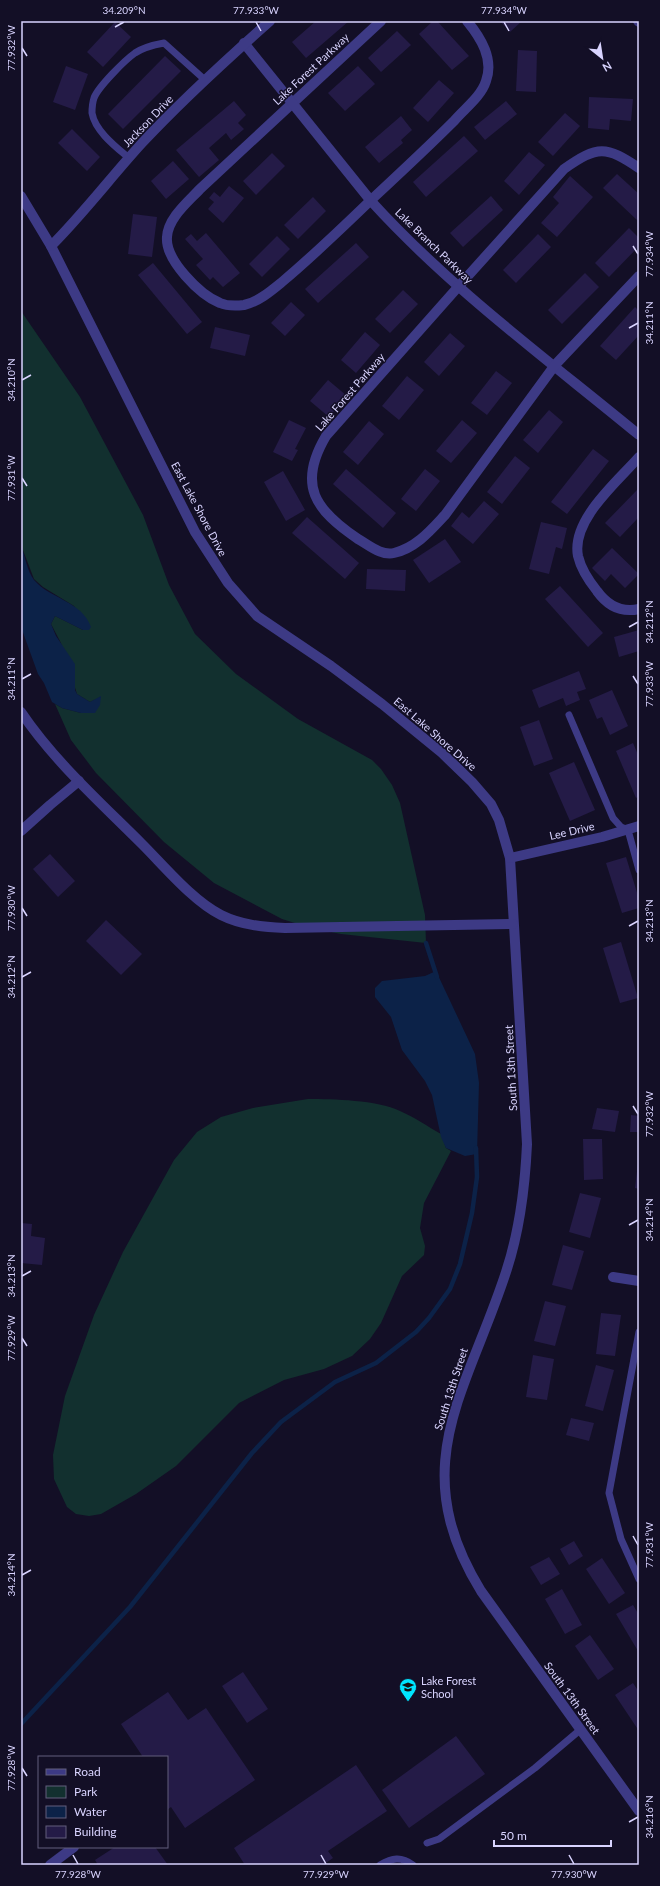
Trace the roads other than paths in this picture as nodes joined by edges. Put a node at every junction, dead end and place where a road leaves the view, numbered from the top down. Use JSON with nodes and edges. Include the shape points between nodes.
{"nodes":[{"id":1,"x":270,"y":21,"type":"edge"},
{"id":2,"x":381,"y":21,"type":"edge"},
{"id":3,"x":467,"y":21,"type":"edge"},
{"id":4,"x":244,"y":43,"type":"junction"},
{"id":5,"x":205,"y":80,"type":"junction"},
{"id":6,"x":292,"y":103,"type":"junction"},
{"id":7,"x":128,"y":158,"type":"junction"},
{"id":8,"x":639,"y":168,"type":"edge"},
{"id":9,"x":21,"y":196,"type":"edge"},
{"id":10,"x":371,"y":201,"type":"junction"},
{"id":11,"x":50,"y":246,"type":"junction"},
{"id":12,"x":639,"y":276,"type":"edge"},
{"id":13,"x":458,"y":287,"type":"junction"},
{"id":14,"x":555,"y":365,"type":"junction"},
{"id":15,"x":639,"y":435,"type":"edge"},
{"id":16,"x":639,"y":458,"type":"edge"},
{"id":17,"x":639,"y":609,"type":"edge"},
{"id":18,"x":21,"y":712,"type":"edge"},
{"id":19,"x":569,"y":715,"type":"dead end"},
{"id":20,"x":79,"y":781,"type":"junction"},
{"id":21,"x":639,"y":826,"type":"edge"},
{"id":22,"x":628,"y":830,"type":"junction"},
{"id":23,"x":21,"y":831,"type":"edge"},
{"id":24,"x":510,"y":858,"type":"junction"},
{"id":25,"x":639,"y":870,"type":"edge"},
{"id":26,"x":513,"y":924,"type":"junction"},
{"id":27,"x":613,"y":1277,"type":"dead end"},
{"id":28,"x":639,"y":1281,"type":"edge"},
{"id":29,"x":639,"y":1332,"type":"edge"},
{"id":30,"x":639,"y":1579,"type":"edge"},
{"id":31,"x":580,"y":1730,"type":"junction"},
{"id":32,"x":639,"y":1811,"type":"edge"},
{"id":33,"x":427,"y":1843,"type":"dead end"},
{"id":34,"x":73,"y":1848,"type":"edge"},
{"id":35,"x":50,"y":1865,"type":"edge"},
{"id":36,"x":380,"y":1865,"type":"edge"},
{"id":37,"x":413,"y":1865,"type":"edge"}],
"edges":[{"from":1,"to":4,"type":"street","name":"Jackson Drive"},
{"from":2,"to":6,"type":"street","name":"Lake Forest Parkway"},
{"from":3,"to":10,"type":"street","name":"Lake Forest Parkway","via":[[486,49],[488,63],[482,91]]},
{"from":4,"to":5,"type":"street","name":"Jackson Drive"},
{"from":4,"to":6,"type":"street","name":"Lake Branch Parkway"},
{"from":5,"to":7,"type":"street","name":"Jackson Drive"},
{"from":5,"to":7,"type":"lane","via":[[164,43],[148,46],[121,66],[94,98],[92,113],[98,126]]},
{"from":6,"to":10,"type":"street","name":"Lake Branch Parkway"},
{"from":6,"to":10,"type":"street","name":"Lake Forest Parkway","via":[[200,188],[182,208],[167,237],[175,263],[198,287],[215,300],[231,306],[244,305],[257,300],[281,283]]},
{"from":7,"to":11,"type":"street","name":"Jackson Drive"},
{"from":8,"to":13,"type":"street","name":"Lake Forest Parkway","via":[[605,150],[577,160],[564,170]]},
{"from":9,"to":11,"type":"street","name":"East Lake Shore Drive"},
{"from":10,"to":13,"type":"street","name":"Lake Branch Parkway"},
{"from":11,"to":24,"type":"street","name":"East Lake Shore Drive","via":[[195,532],[228,584],[257,616],[382,704],[462,772],[491,804],[499,820]]},
{"from":12,"to":14,"type":"street","name":"Lake Forest Parkway"},
{"from":13,"to":14,"type":"street","name":"Lake Branch Parkway"},
{"from":13,"to":14,"type":"street","name":"Lake Forest Parkway","via":[[334,425],[319,447],[312,468],[312,482],[319,503],[343,528],[375,550],[385,553],[405,549],[426,535],[445,515]]},
{"from":14,"to":15,"type":"street","name":"Lake Branch Parkway"},
{"from":16,"to":17,"type":"street","via":[[587,518],[580,533],[578,556],[582,569],[606,602],[620,609]]},
{"from":18,"to":20,"type":"street"},
{"from":19,"to":22,"type":"lane","via":[[613,818],[621,827]]},
{"from":20,"to":23,"type":"street"},
{"from":20,"to":26,"type":"street","via":[[208,908],[239,922],[285,928]]},
{"from":21,"to":22,"type":"street","name":"Lee Drive"},
{"from":22,"to":24,"type":"street","name":"Lee Drive"},
{"from":22,"to":25,"type":"lane"},
{"from":24,"to":26,"type":"street","name":"East Lake Shore Drive"},
{"from":26,"to":31,"type":"street","name":"South 13th Street","via":[[527,1144],[525,1185],[508,1268],[451,1422],[444,1472],[446,1500],[455,1539],[468,1570]]},
{"from":27,"to":28,"type":"street"},
{"from":29,"to":30,"type":"lane","via":[[609,1493],[621,1539]]},
{"from":31,"to":32,"type":"street","name":"South 13th Street"},
{"from":31,"to":33,"type":"lane","via":[[535,1768],[439,1839]]},
{"from":34,"to":35,"type":"street"},
{"from":36,"to":37,"type":"lane","via":[[391,1859],[400,1858]]}]}
